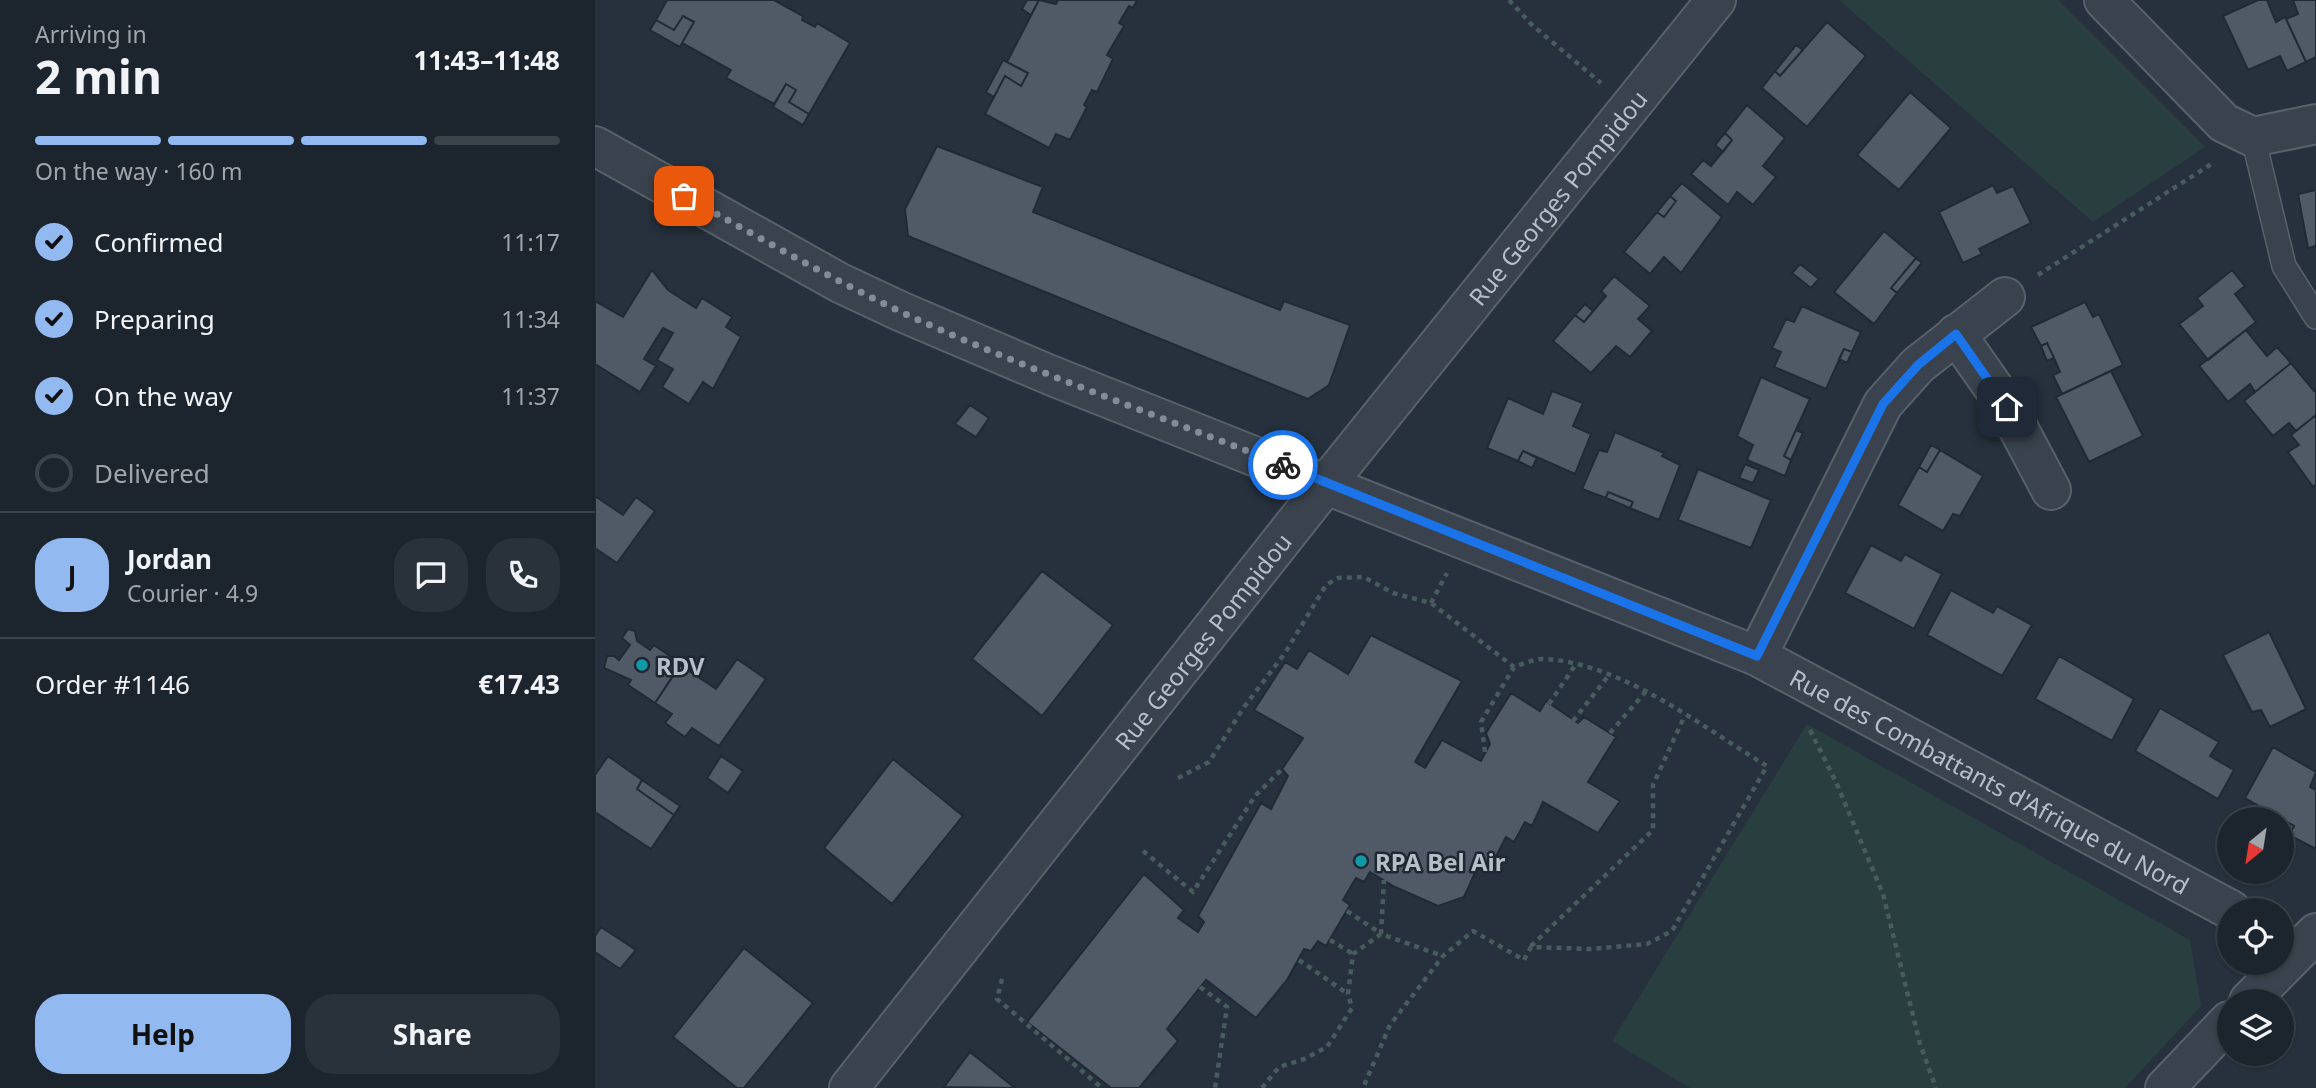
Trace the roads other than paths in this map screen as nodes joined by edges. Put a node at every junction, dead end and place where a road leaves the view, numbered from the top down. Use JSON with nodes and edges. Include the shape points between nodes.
{"nodes":[{"id":1,"x":1716,"y":0,"type":"edge"},
{"id":2,"x":2104,"y":0,"type":"edge"},
{"id":3,"x":2316,"y":124,"type":"edge"},
{"id":4,"x":2253,"y":137,"type":"junction"},
{"id":5,"x":595,"y":146,"type":"edge"},
{"id":6,"x":2005,"y":297,"type":"road end"},
{"id":7,"x":2316,"y":317,"type":"edge"},
{"id":8,"x":1956,"y":334,"type":"junction"},
{"id":9,"x":1327,"y":483,"type":"junction"},
{"id":10,"x":2051,"y":489,"type":"dead end"},
{"id":11,"x":1757,"y":656,"type":"junction"},
{"id":12,"x":2217,"y":902,"type":"edge"},
{"id":13,"x":2301,"y":955,"type":"edge"},
{"id":14,"x":2263,"y":989,"type":"edge"},
{"id":15,"x":2217,"y":1034,"type":"edge"},
{"id":16,"x":849,"y":1088,"type":"edge"},
{"id":17,"x":2165,"y":1088,"type":"edge"}],
"edges":[{"from":1,"to":9,"type":"street","name":"Rue Georges Pompidou"},
{"from":2,"to":4,"type":"street","via":[[2224,123]]},
{"from":3,"to":4,"type":"street"},
{"from":4,"to":7,"type":"lane","via":[[2284,266]]},
{"from":5,"to":9,"type":"street","name":"Rue des Combattants d'Afrique du Nord","via":[[841,283],[902,312]]},
{"from":6,"to":8,"type":"street"},
{"from":8,"to":10,"type":"street","via":[[2007,407]]},
{"from":8,"to":11,"type":"street","via":[[1918,365],[1883,404]]},
{"from":9,"to":11,"type":"street","name":"Rue des Combattants d'Afrique du Nord"},
{"from":9,"to":16,"type":"street","name":"Rue Georges Pompidou"},
{"from":11,"to":12,"type":"street","name":"Rue des Combattants d'Afrique du Nord"},
{"from":13,"to":14,"type":"street"},
{"from":15,"to":17,"type":"street"}]}
